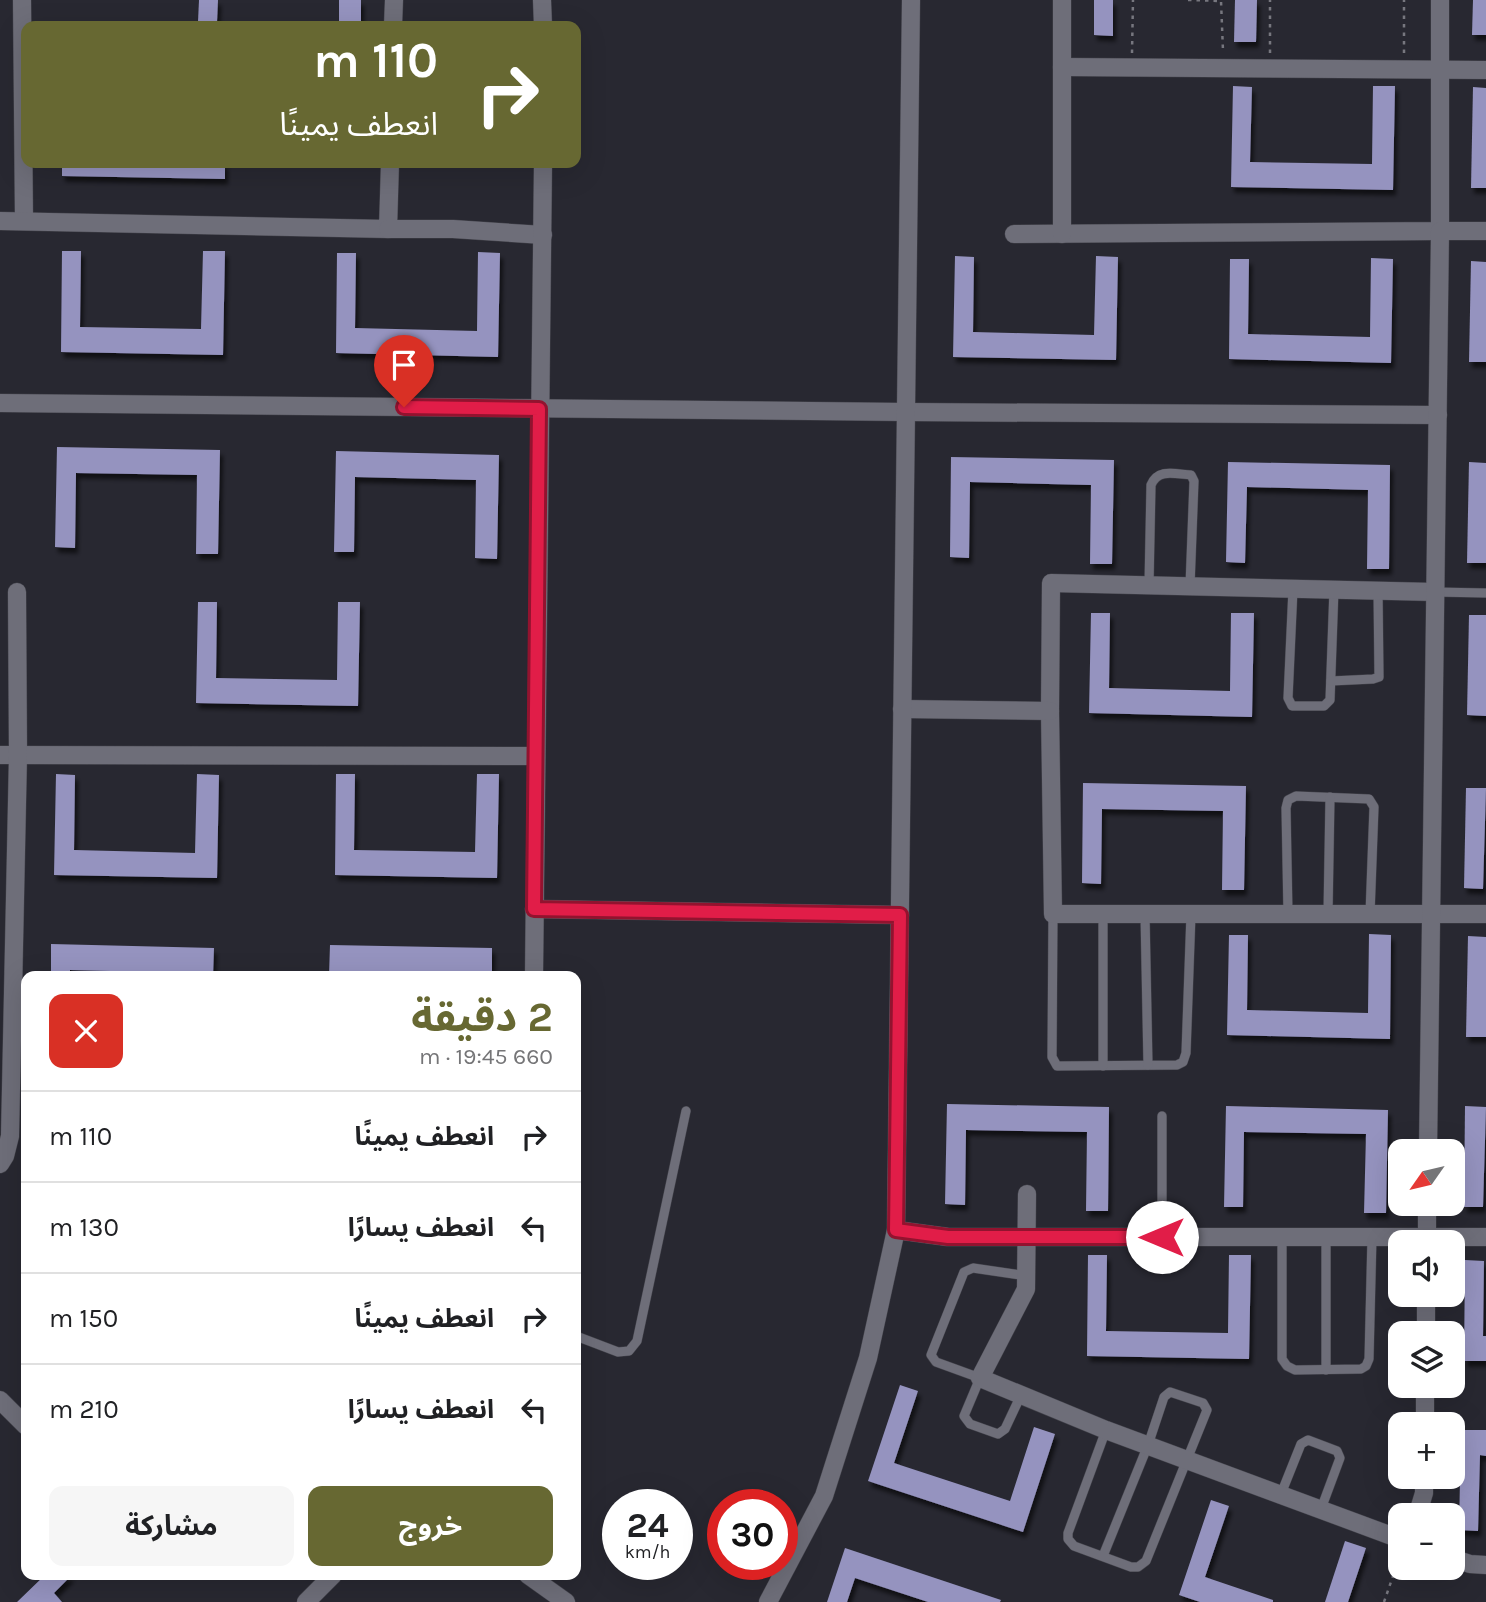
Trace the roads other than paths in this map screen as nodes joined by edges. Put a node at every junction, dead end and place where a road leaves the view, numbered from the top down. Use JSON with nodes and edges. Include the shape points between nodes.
{"nodes":[{"id":1,"x":22,"y":0,"type":"edge"},
{"id":2,"x":394,"y":0,"type":"edge"},
{"id":3,"x":542,"y":0,"type":"edge"},
{"id":4,"x":911,"y":0,"type":"edge"},
{"id":5,"x":1062,"y":0,"type":"edge"},
{"id":6,"x":1440,"y":0,"type":"edge"},
{"id":7,"x":23,"y":21,"type":"edge"},
{"id":8,"x":393,"y":21,"type":"edge"},
{"id":9,"x":543,"y":21,"type":"edge"},
{"id":10,"x":1062,"y":67,"type":"junction"},
{"id":11,"x":1440,"y":69,"type":"junction"},
{"id":12,"x":1486,"y":70,"type":"edge"},
{"id":13,"x":24,"y":168,"type":"edge"},
{"id":14,"x":390,"y":168,"type":"edge"},
{"id":15,"x":543,"y":168,"type":"edge"},
{"id":16,"x":0,"y":221,"type":"edge"},
{"id":17,"x":24,"y":221,"type":"junction"},
{"id":18,"x":388,"y":229,"type":"junction"},
{"id":19,"x":1486,"y":231,"type":"edge"},
{"id":20,"x":1440,"y":232,"type":"junction"},
{"id":21,"x":1014,"y":234,"type":"dead end"},
{"id":22,"x":1062,"y":234,"type":"junction"},
{"id":23,"x":543,"y":235,"type":"junction"},
{"id":24,"x":0,"y":403,"type":"edge"},
{"id":25,"x":539,"y":409,"type":"junction"},
{"id":26,"x":906,"y":412,"type":"junction"},
{"id":27,"x":1437,"y":415,"type":"junction"},
{"id":28,"x":1149,"y":586,"type":"junction"},
{"id":29,"x":1190,"y":586,"type":"junction"},
{"id":30,"x":1293,"y":589,"type":"junction"},
{"id":31,"x":1335,"y":589,"type":"junction"},
{"id":32,"x":1378,"y":590,"type":"junction"},
{"id":33,"x":17,"y":592,"type":"dead end"},
{"id":34,"x":1435,"y":592,"type":"junction"},
{"id":35,"x":1486,"y":593,"type":"edge"},
{"id":36,"x":1331,"y":681,"type":"junction"},
{"id":37,"x":902,"y":709,"type":"junction"},
{"id":38,"x":1050,"y":711,"type":"junction"},
{"id":39,"x":9,"y":755,"type":"edge"},
{"id":40,"x":536,"y":756,"type":"junction"},
{"id":41,"x":1330,"y":797,"type":"junction"},
{"id":42,"x":534,"y":909,"type":"junction"},
{"id":43,"x":1053,"y":914,"type":"junction"},
{"id":44,"x":1103,"y":914,"type":"junction"},
{"id":45,"x":1145,"y":914,"type":"junction"},
{"id":46,"x":1191,"y":914,"type":"junction"},
{"id":47,"x":1288,"y":914,"type":"junction"},
{"id":48,"x":1328,"y":914,"type":"junction"},
{"id":49,"x":1370,"y":914,"type":"junction"},
{"id":50,"x":1431,"y":914,"type":"junction"},
{"id":51,"x":1486,"y":914,"type":"edge"},
{"id":52,"x":900,"y":915,"type":"junction"},
{"id":53,"x":534,"y":971,"type":"edge"},
{"id":54,"x":1147,"y":1065,"type":"junction"},
{"id":55,"x":1103,"y":1066,"type":"junction"},
{"id":56,"x":686,"y":1111,"type":"dead end"},
{"id":57,"x":1162,"y":1116,"type":"dead end"},
{"id":58,"x":1428,"y":1139,"type":"edge"},
{"id":59,"x":0,"y":1164,"type":"edge"},
{"id":60,"x":1027,"y":1194,"type":"dead end"},
{"id":61,"x":896,"y":1230,"type":"junction"},
{"id":62,"x":1027,"y":1237,"type":"junction"},
{"id":63,"x":1162,"y":1237,"type":"junction"},
{"id":64,"x":1282,"y":1237,"type":"junction"},
{"id":65,"x":1326,"y":1237,"type":"junction"},
{"id":66,"x":1372,"y":1237,"type":"junction"},
{"id":67,"x":1486,"y":1237,"type":"edge"},
{"id":68,"x":1388,"y":1238,"type":"edge"},
{"id":69,"x":1465,"y":1238,"type":"edge"},
{"id":70,"x":1027,"y":1276,"type":"junction"},
{"id":71,"x":581,"y":1338,"type":"edge"},
{"id":72,"x":1326,"y":1370,"type":"junction"},
{"id":73,"x":980,"y":1378,"type":"junction"},
{"id":74,"x":1021,"y":1395,"type":"junction"},
{"id":75,"x":0,"y":1400,"type":"edge"},
{"id":76,"x":21,"y":1421,"type":"edge"},
{"id":77,"x":1106,"y":1430,"type":"junction"},
{"id":78,"x":1148,"y":1445,"type":"junction"},
{"id":79,"x":1187,"y":1460,"type":"junction"},
{"id":80,"x":1281,"y":1494,"type":"junction"},
{"id":81,"x":1321,"y":1509,"type":"junction"},
{"id":82,"x":1388,"y":1534,"type":"edge"},
{"id":83,"x":1103,"y":1556,"type":"junction"},
{"id":84,"x":1465,"y":1562,"type":"edge"},
{"id":85,"x":1486,"y":1565,"type":"edge"},
{"id":86,"x":328,"y":1580,"type":"edge"},
{"id":87,"x":534,"y":1580,"type":"edge"},
{"id":88,"x":306,"y":1602,"type":"edge"},
{"id":89,"x":566,"y":1602,"type":"edge"},
{"id":90,"x":768,"y":1602,"type":"edge"}],
"edges":[{"from":1,"to":7,"type":"street"},
{"from":2,"to":8,"type":"street"},
{"from":3,"to":9,"type":"street"},
{"from":4,"to":26,"type":"street"},
{"from":5,"to":10,"type":"street"},
{"from":6,"to":11,"type":"street"},
{"from":10,"to":11,"type":"street"},
{"from":10,"to":22,"type":"street"},
{"from":11,"to":12,"type":"street"},
{"from":11,"to":20,"type":"street"},
{"from":13,"to":17,"type":"street"},
{"from":14,"to":18,"type":"street"},
{"from":15,"to":23,"type":"street"},
{"from":16,"to":17,"type":"street"},
{"from":17,"to":18,"type":"street"},
{"from":18,"to":23,"type":"street"},
{"from":19,"to":20,"type":"street"},
{"from":20,"to":22,"type":"street"},
{"from":20,"to":27,"type":"street"},
{"from":21,"to":22,"type":"street"},
{"from":23,"to":25,"type":"street"},
{"from":24,"to":25,"type":"street"},
{"from":25,"to":26,"type":"street"},
{"from":25,"to":40,"type":"street"},
{"from":26,"to":27,"type":"street"},
{"from":26,"to":37,"type":"street"},
{"from":27,"to":34,"type":"street"},
{"from":28,"to":29,"type":"street"},
{"from":28,"to":29,"type":"lane","via":[[1152,485],[1160,473],[1191,475],[1194,481]]},
{"from":28,"to":38,"type":"street","via":[[1051,583]]},
{"from":29,"to":30,"type":"street"},
{"from":30,"to":31,"type":"street"},
{"from":30,"to":36,"type":"lane","via":[[1288,698],[1292,706],[1324,706],[1330,700]]},
{"from":31,"to":32,"type":"street"},
{"from":31,"to":36,"type":"lane"},
{"from":32,"to":34,"type":"street"},
{"from":32,"to":36,"type":"lane","via":[[1380,677]]},
{"from":33,"to":39,"type":"street"},
{"from":34,"to":35,"type":"lane"},
{"from":34,"to":50,"type":"street"},
{"from":37,"to":38,"type":"street"},
{"from":37,"to":52,"type":"street"},
{"from":38,"to":43,"type":"street"},
{"from":39,"to":40,"type":"street"},
{"from":39,"to":59,"type":"street","via":[[10,1136]]},
{"from":40,"to":42,"type":"street"},
{"from":41,"to":47,"type":"lane","via":[[1288,800]]},
{"from":41,"to":48,"type":"lane"},
{"from":41,"to":49,"type":"lane","via":[[1369,799],[1374,807]]},
{"from":42,"to":52,"type":"street"},
{"from":42,"to":53,"type":"street"},
{"from":43,"to":44,"type":"street"},
{"from":43,"to":55,"type":"lane","via":[[1052,1057],[1056,1066]]},
{"from":44,"to":45,"type":"street"},
{"from":44,"to":55,"type":"lane"},
{"from":45,"to":46,"type":"street"},
{"from":45,"to":54,"type":"lane"},
{"from":46,"to":47,"type":"street"},
{"from":46,"to":54,"type":"lane","via":[[1186,1053],[1177,1065]]},
{"from":47,"to":48,"type":"street"},
{"from":48,"to":49,"type":"street"},
{"from":49,"to":50,"type":"street"},
{"from":50,"to":51,"type":"street"},
{"from":50,"to":58,"type":"street"},
{"from":52,"to":61,"type":"street"},
{"from":54,"to":55,"type":"lane"},
{"from":56,"to":71,"type":"lane","via":[[637,1341],[629,1350],[618,1352]]},
{"from":57,"to":63,"type":"lane"},
{"from":60,"to":62,"type":"street"},
{"from":61,"to":62,"type":"street","via":[[948,1237]]},
{"from":61,"to":90,"type":"street","via":[[868,1357],[824,1496]]},
{"from":62,"to":63,"type":"street"},
{"from":62,"to":70,"type":"street"},
{"from":63,"to":64,"type":"street"},
{"from":64,"to":65,"type":"street"},
{"from":64,"to":72,"type":"lane","via":[[1282,1359],[1295,1370]]},
{"from":65,"to":66,"type":"street"},
{"from":65,"to":72,"type":"lane"},
{"from":66,"to":68,"type":"street"},
{"from":66,"to":72,"type":"lane","via":[[1369,1359],[1361,1369]]},
{"from":67,"to":69,"type":"street"},
{"from":70,"to":73,"type":"street","via":[[1026,1289]]},
{"from":70,"to":73,"type":"lane","via":[[973,1268],[964,1272],[931,1355],[936,1362]]},
{"from":73,"to":74,"type":"street"},
{"from":73,"to":74,"type":"lane","via":[[964,1416],[970,1423],[998,1434]]},
{"from":74,"to":77,"type":"street"},
{"from":75,"to":76,"type":"street"},
{"from":77,"to":78,"type":"street"},
{"from":77,"to":83,"type":"lane","via":[[1068,1532],[1074,1546]]},
{"from":78,"to":79,"type":"street"},
{"from":78,"to":79,"type":"lane","via":[[1164,1397],[1170,1392],[1203,1403],[1207,1410]]},
{"from":78,"to":83,"type":"lane"},
{"from":79,"to":80,"type":"street"},
{"from":79,"to":83,"type":"lane","via":[[1146,1561],[1131,1567]]},
{"from":80,"to":81,"type":"street"},
{"from":80,"to":81,"type":"lane","via":[[1301,1444],[1308,1440],[1318,1443],[1338,1451],[1340,1458]]},
{"from":81,"to":82,"type":"street"},
{"from":84,"to":85,"type":"street"},
{"from":86,"to":88,"type":"street"},
{"from":87,"to":89,"type":"street"}]}
